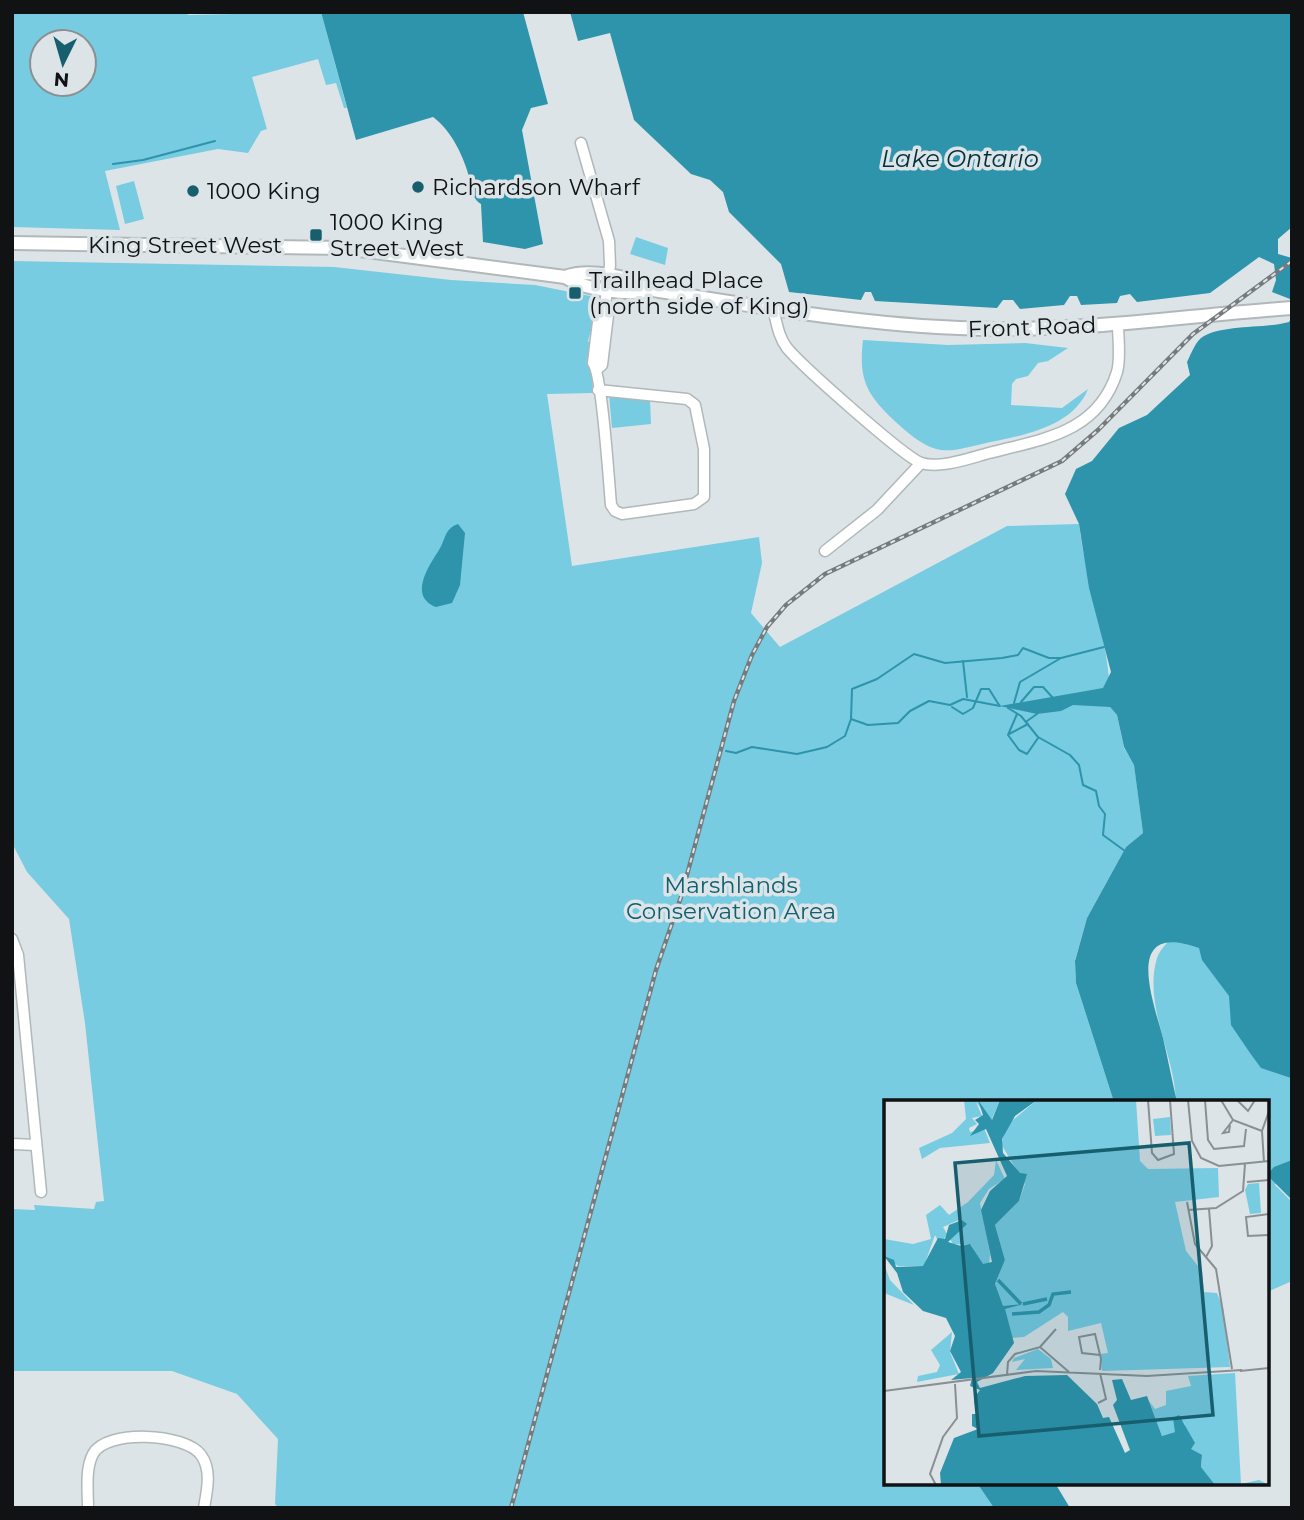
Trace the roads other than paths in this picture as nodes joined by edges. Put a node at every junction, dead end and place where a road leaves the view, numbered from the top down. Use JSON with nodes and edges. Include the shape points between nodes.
{"nodes":[{"id":1,"x":581,"y":143,"type":"dead end"},
{"id":2,"x":12,"y":243,"type":"edge"},
{"id":3,"x":607,"y":283,"type":"junction"},
{"id":4,"x":773,"y":309,"type":"junction"},
{"id":5,"x":1289,"y":309,"type":"edge"},
{"id":6,"x":1118,"y":324,"type":"junction"},
{"id":7,"x":598,"y":390,"type":"junction"},
{"id":8,"x":921,"y":463,"type":"junction"},
{"id":9,"x":825,"y":551,"type":"dead end"},
{"id":10,"x":12,"y":939,"type":"edge"},
{"id":11,"x":12,"y":1144,"type":"edge"},
{"id":12,"x":36,"y":1145,"type":"junction"},
{"id":13,"x":41,"y":1192,"type":"dead end"},
{"id":14,"x":88,"y":1508,"type":"edge"},
{"id":15,"x":204,"y":1508,"type":"edge"}],
"edges":[{"from":1,"to":3,"type":"street","via":[[608,241]]},
{"from":2,"to":3,"type":"main road","name":"King Street West","via":[[344,248],[565,277],[577,272]]},
{"from":3,"to":4,"type":"main road","name":"King Street West","via":[[638,293],[653,290]]},
{"from":3,"to":7,"type":"street","via":[[608,315],[602,365],[597,369]]},
{"from":4,"to":6,"type":"main road","name":"Front Road","via":[[958,329]]},
{"from":4,"to":8,"type":"street","via":[[788,349]]},
{"from":5,"to":6,"type":"main road","name":"Front Road"},
{"from":6,"to":8,"type":"street","via":[[1118,370],[1109,390],[1086,418],[1066,433],[954,462]]},
{"from":7,"to":7,"type":"street","via":[[687,399],[695,405],[704,449],[704,497],[694,504],[622,514],[615,511]]},
{"from":8,"to":9,"type":"street","via":[[877,510]]},
{"from":10,"to":12,"type":"street","via":[[18,955]]},
{"from":11,"to":12,"type":"street"},
{"from":12,"to":13,"type":"street"},
{"from":14,"to":15,"type":"street","via":[[89,1463],[94,1451],[117,1438],[177,1439],[192,1445],[203,1458],[209,1480]]}]}
